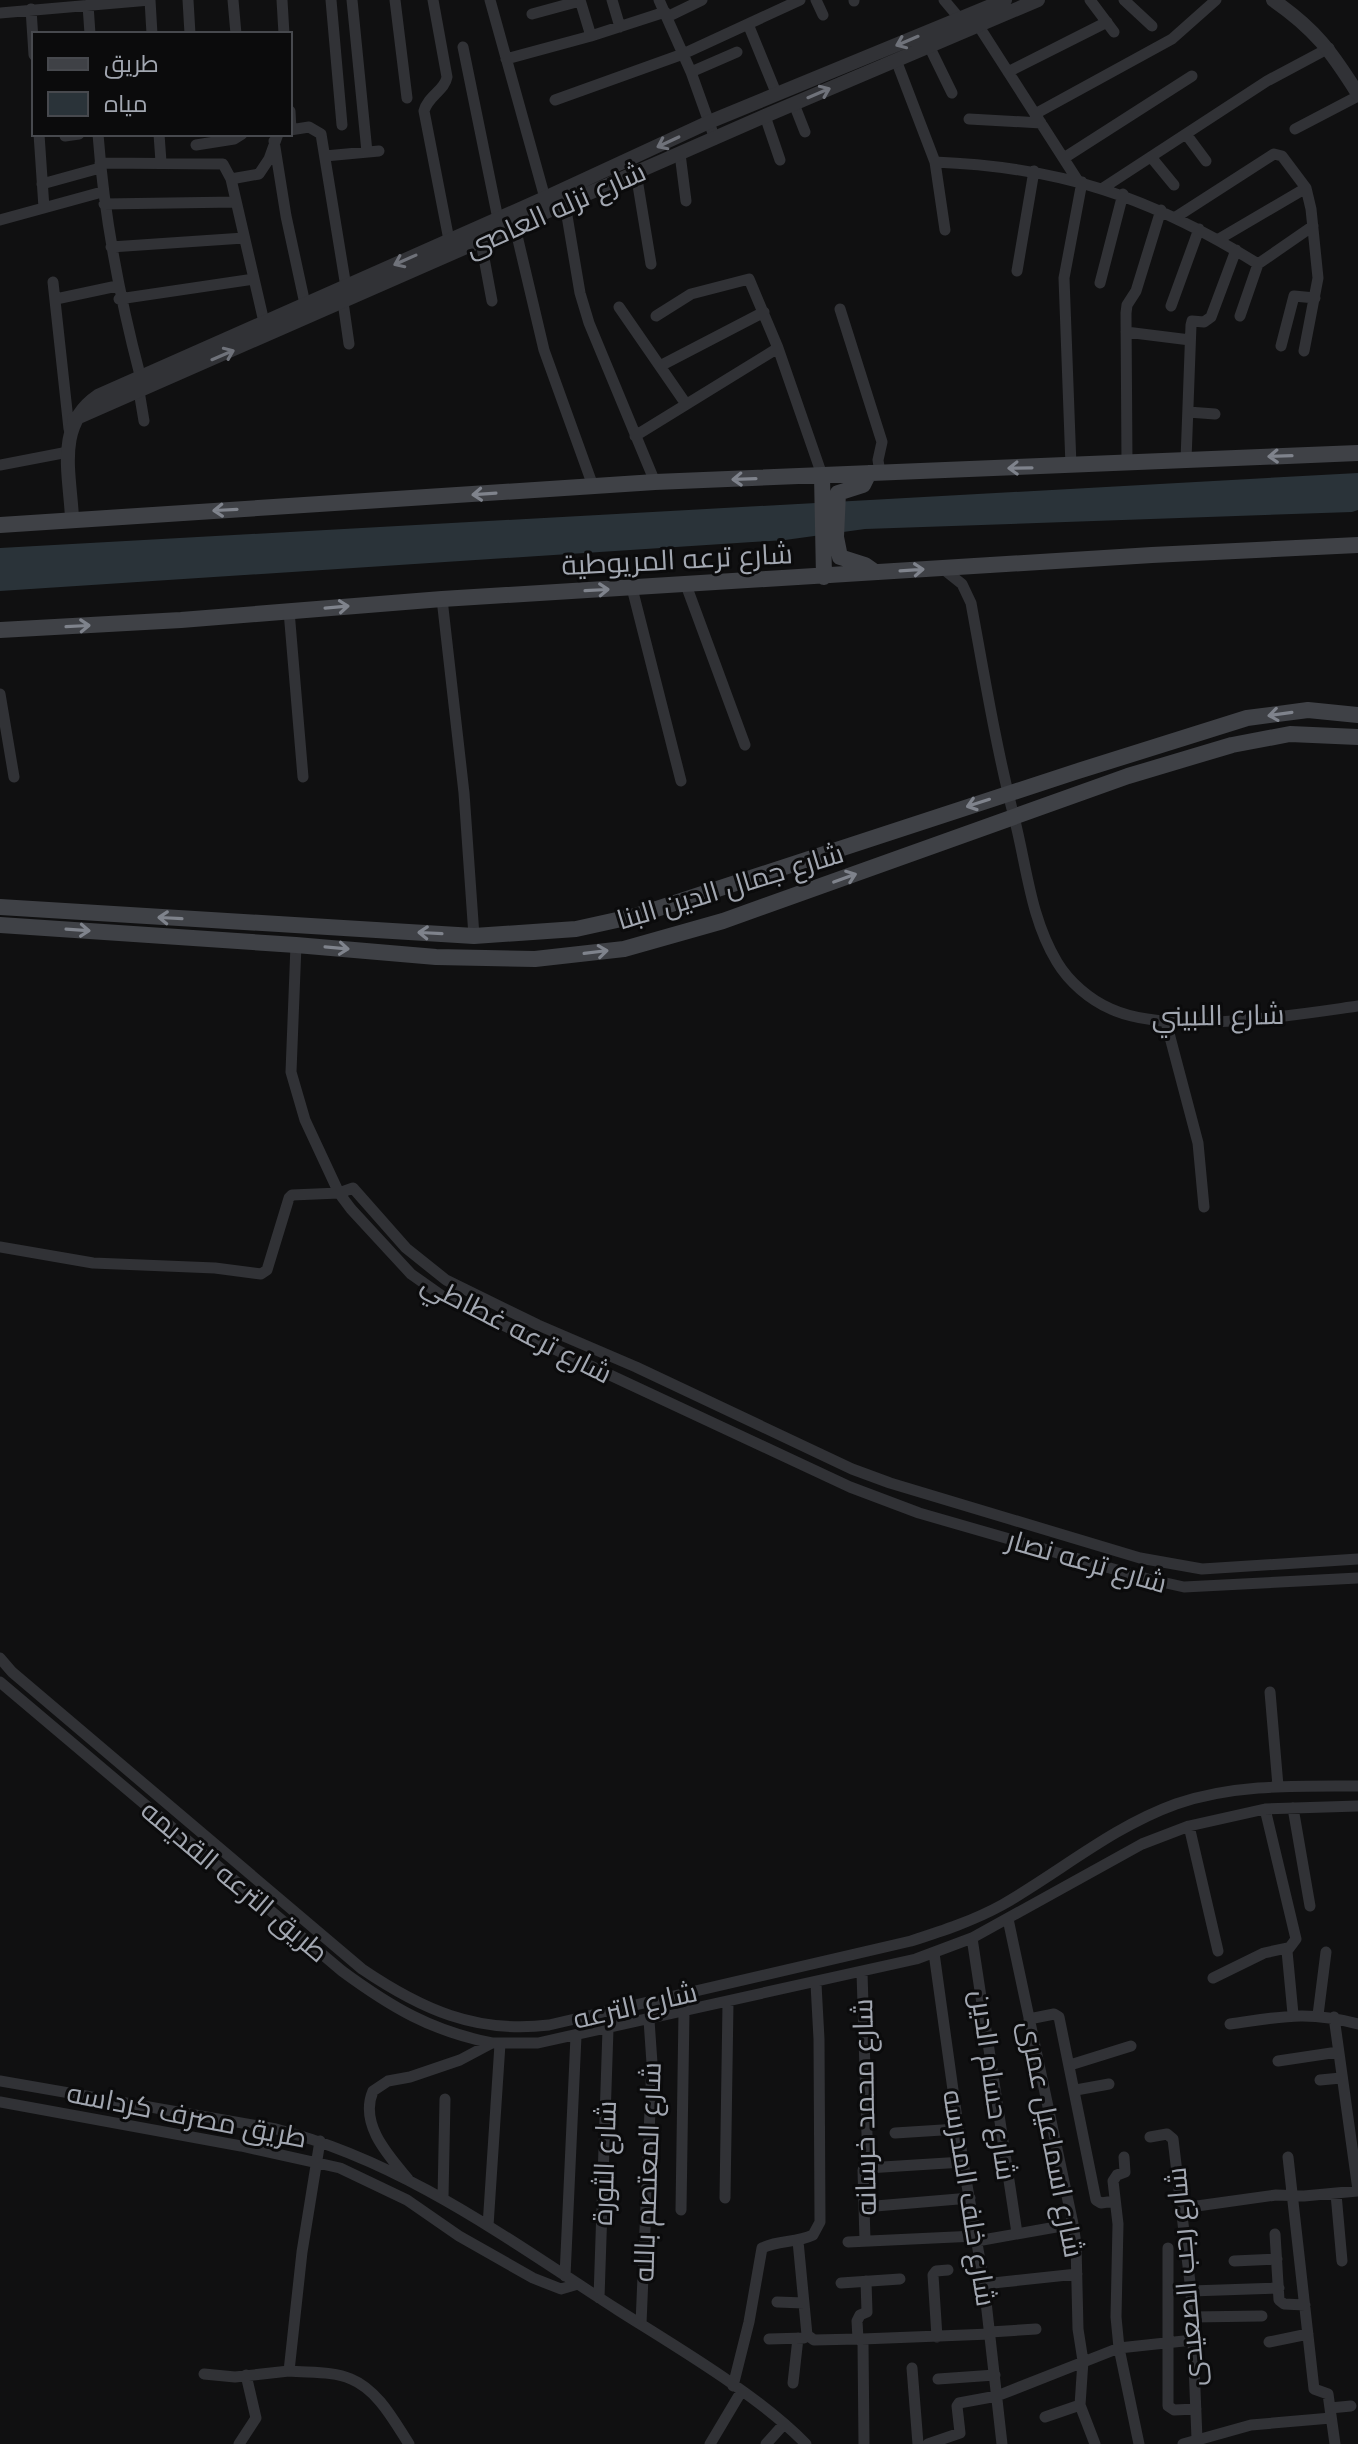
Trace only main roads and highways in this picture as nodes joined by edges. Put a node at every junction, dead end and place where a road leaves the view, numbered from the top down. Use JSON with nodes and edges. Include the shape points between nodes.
{"nodes":[{"id":1,"x":1358,"y":453,"type":"edge"},
{"id":2,"x":874,"y":473,"type":"junction"},
{"id":3,"x":822,"y":475,"type":"junction"},
{"id":4,"x":829,"y":498,"type":"junction"},
{"id":5,"x":0,"y":525,"type":"edge"},
{"id":6,"x":1358,"y":545,"type":"edge"},
{"id":7,"x":876,"y":573,"type":"junction"},
{"id":8,"x":824,"y":577,"type":"junction"},
{"id":9,"x":0,"y":630,"type":"edge"},
{"id":10,"x":1358,"y":715,"type":"edge"},
{"id":11,"x":1358,"y":737,"type":"edge"},
{"id":12,"x":0,"y":907,"type":"edge"},
{"id":13,"x":0,"y":925,"type":"edge"}],
"edges":[{"from":1,"to":2,"type":"main road","one_way":true},
{"from":2,"to":3,"type":"main road"},
{"from":2,"to":4,"type":"main road","via":[[863,485]]},
{"from":3,"to":4,"type":"main road"},
{"from":3,"to":5,"type":"main road","one_way":true},
{"from":4,"to":7,"type":"main road","via":[[840,557]]},
{"from":4,"to":8,"type":"main road"},
{"from":7,"to":6,"type":"main road","name":"شارع ترعه المريوطية","one_way":true},
{"from":7,"to":8,"type":"main road","name":"شارع ترعه المريوطية"},
{"from":9,"to":8,"type":"main road","name":"شارع ترعه المريوطية","one_way":true},
{"from":10,"to":12,"type":"main road","name":"شارع جمال الدين البنا","one_way":true,"via":[[1308,710],[1247,718],[635,916],[576,929],[474,936]]},
{"from":13,"to":11,"type":"main road","name":"شارع جمال الدين البنا","one_way":true,"via":[[436,957],[535,959],[624,949],[723,921],[1128,776],[1232,745],[1290,734]]}]}
